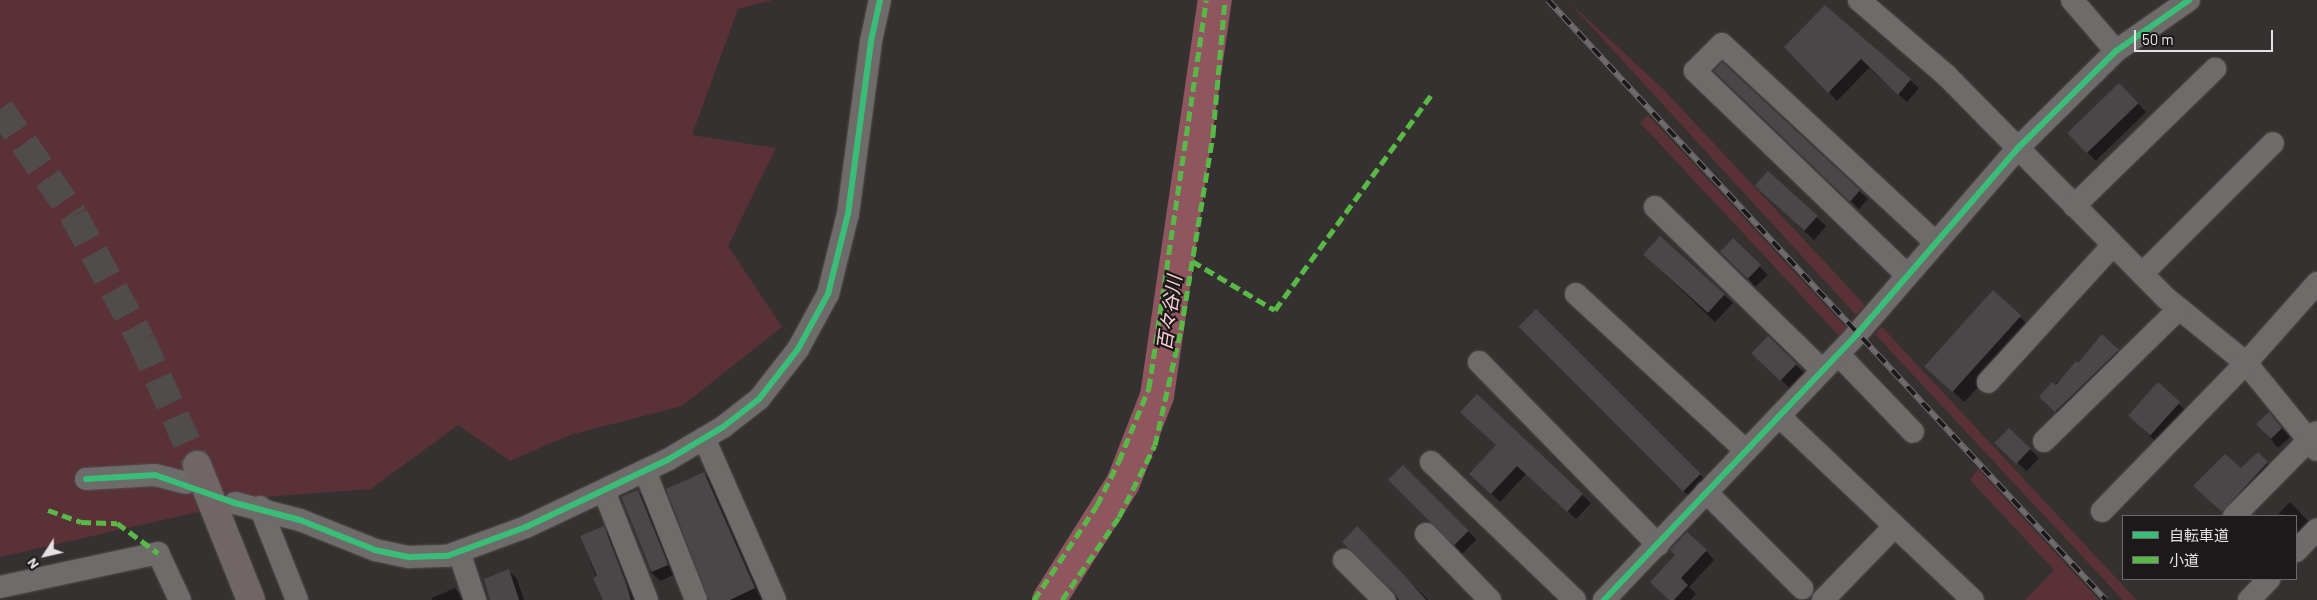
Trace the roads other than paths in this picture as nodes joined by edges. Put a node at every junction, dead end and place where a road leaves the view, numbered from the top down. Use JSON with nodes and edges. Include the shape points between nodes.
{"nodes":[{"id":1,"x":880,"y":0,"type":"edge"},
{"id":2,"x":1860,"y":0,"type":"edge"},
{"id":3,"x":2072,"y":0,"type":"edge"},
{"id":4,"x":2189,"y":0,"type":"edge"},
{"id":5,"x":2116,"y":51,"type":"junction"},
{"id":6,"x":2216,"y":69,"type":"dead end"},
{"id":7,"x":2273,"y":143,"type":"dead end"},
{"id":8,"x":2017,"y":148,"type":"junction"},
{"id":9,"x":2074,"y":206,"type":"junction"},
{"id":10,"x":1655,"y":208,"type":"dead end"},
{"id":11,"x":1934,"y":241,"type":"junction"},
{"id":12,"x":2113,"y":245,"type":"junction"},
{"id":13,"x":1906,"y":274,"type":"junction"},
{"id":14,"x":2142,"y":274,"type":"junction"},
{"id":15,"x":2317,"y":283,"type":"edge"},
{"id":16,"x":1576,"y":294,"type":"dead end"},
{"id":17,"x":2179,"y":309,"type":"junction"},
{"id":18,"x":1838,"y":354,"type":"junction"},
{"id":19,"x":1479,"y":362,"type":"dead end"},
{"id":20,"x":2246,"y":363,"type":"junction"},
{"id":21,"x":1822,"y":370,"type":"junction"},
{"id":22,"x":1988,"y":382,"type":"dead end"},
{"id":23,"x":1779,"y":416,"type":"junction"},
{"id":24,"x":1913,"y":432,"type":"dead end"},
{"id":25,"x":704,"y":438,"type":"junction"},
{"id":26,"x":2044,"y":440,"type":"dead end"},
{"id":27,"x":2314,"y":441,"type":"edge"},
{"id":28,"x":1745,"y":450,"type":"junction"},
{"id":29,"x":1431,"y":462,"type":"dead end"},
{"id":30,"x":645,"y":471,"type":"junction"},
{"id":31,"x":191,"y":474,"type":"joint"},
{"id":32,"x":86,"y":478,"type":"dead end"},
{"id":33,"x":604,"y":491,"type":"junction"},
{"id":34,"x":1706,"y":492,"type":"junction"},
{"id":35,"x":235,"y":503,"type":"dead end"},
{"id":36,"x":260,"y":507,"type":"junction"},
{"id":37,"x":2102,"y":511,"type":"dead end"},
{"id":38,"x":2235,"y":515,"type":"edge"},
{"id":39,"x":1896,"y":526,"type":"junction"},
{"id":40,"x":2317,"y":529,"type":"edge"},
{"id":41,"x":1426,"y":534,"type":"dead end"},
{"id":42,"x":1658,"y":544,"type":"junction"},
{"id":43,"x":2297,"y":550,"type":"edge"},
{"id":44,"x":459,"y":552,"type":"junction"},
{"id":45,"x":1344,"y":560,"type":"dead end"},
{"id":46,"x":2268,"y":580,"type":"edge"},
{"id":47,"x":0,"y":588,"type":"edge"},
{"id":48,"x":1802,"y":588,"type":"dead end"},
{"id":49,"x":180,"y":600,"type":"edge"},
{"id":50,"x":251,"y":600,"type":"edge"},
{"id":51,"x":297,"y":600,"type":"edge"},
{"id":52,"x":475,"y":600,"type":"edge"},
{"id":53,"x":647,"y":600,"type":"edge"},
{"id":54,"x":696,"y":600,"type":"edge"},
{"id":55,"x":775,"y":600,"type":"edge"},
{"id":56,"x":1384,"y":600,"type":"edge"},
{"id":57,"x":1490,"y":600,"type":"edge"},
{"id":58,"x":1575,"y":600,"type":"edge"},
{"id":59,"x":1604,"y":600,"type":"edge"},
{"id":60,"x":1823,"y":600,"type":"edge"},
{"id":61,"x":1973,"y":600,"type":"edge"},
{"id":62,"x":2249,"y":600,"type":"edge"}],
"edges":[{"from":1,"to":25,"type":"street","via":[[871,41],[848,214],[828,294],[798,348],[760,398]]},
{"from":2,"to":8,"type":"street","via":[[1946,75]]},
{"from":3,"to":5,"type":"street"},
{"from":4,"to":5,"type":"street"},
{"from":5,"to":8,"type":"street"},
{"from":6,"to":9,"type":"street"},
{"from":7,"to":14,"type":"street"},
{"from":8,"to":9,"type":"street"},
{"from":8,"to":11,"type":"street"},
{"from":9,"to":12,"type":"street"},
{"from":10,"to":21,"type":"street"},
{"from":11,"to":13,"type":"street"},
{"from":11,"to":13,"type":"street","via":[[1722,44],[1696,71]]},
{"from":12,"to":14,"type":"street"},
{"from":12,"to":22,"type":"street"},
{"from":13,"to":18,"type":"street"},
{"from":14,"to":17,"type":"street"},
{"from":15,"to":20,"type":"street"},
{"from":16,"to":28,"type":"street"},
{"from":17,"to":20,"type":"street"},
{"from":17,"to":26,"type":"street"},
{"from":18,"to":21,"type":"street"},
{"from":18,"to":24,"type":"street"},
{"from":19,"to":42,"type":"street"},
{"from":20,"to":27,"type":"street"},
{"from":20,"to":37,"type":"street"},
{"from":21,"to":23,"type":"street"},
{"from":23,"to":28,"type":"street"},
{"from":23,"to":39,"type":"street"},
{"from":25,"to":30,"type":"street"},
{"from":25,"to":55,"type":"street"},
{"from":27,"to":38,"type":"street"},
{"from":28,"to":34,"type":"street"},
{"from":29,"to":58,"type":"street"},
{"from":30,"to":33,"type":"street"},
{"from":30,"to":54,"type":"street"},
{"from":31,"to":32,"type":"street"},
{"from":31,"to":50,"type":"highway"},
{"from":33,"to":44,"type":"street","via":[[526,527]]},
{"from":33,"to":53,"type":"street"},
{"from":34,"to":42,"type":"street"},
{"from":34,"to":48,"type":"street"},
{"from":35,"to":36,"type":"street"},
{"from":36,"to":44,"type":"street","via":[[375,550],[409,557],[447,556]]},
{"from":36,"to":51,"type":"street"},
{"from":39,"to":60,"type":"street"},
{"from":39,"to":61,"type":"street"},
{"from":40,"to":43,"type":"street"},
{"from":41,"to":57,"type":"street"},
{"from":42,"to":59,"type":"street"},
{"from":44,"to":52,"type":"street"},
{"from":45,"to":56,"type":"street"},
{"from":46,"to":62,"type":"street"},
{"from":47,"to":49,"type":"street","via":[[158,553]]}]}
